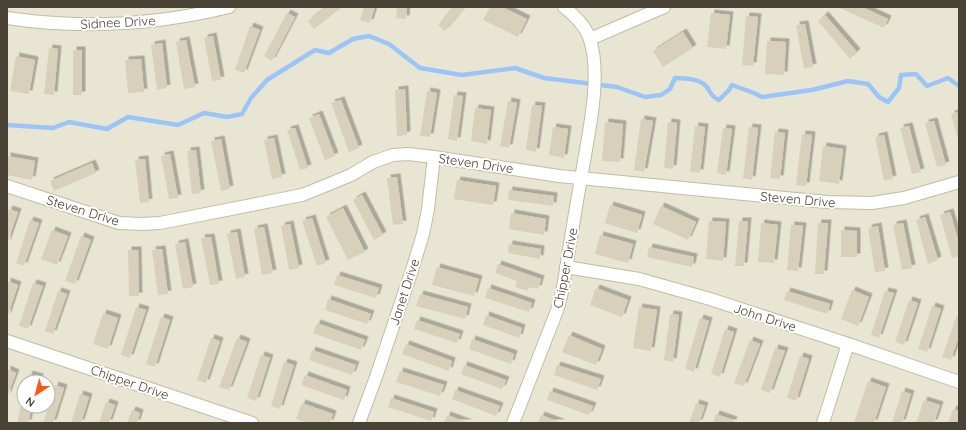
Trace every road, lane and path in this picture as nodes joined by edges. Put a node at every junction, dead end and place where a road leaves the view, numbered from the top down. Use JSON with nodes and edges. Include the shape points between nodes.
{"nodes":[{"id":1,"x":229,"y":7,"type":"edge"},
{"id":2,"x":564,"y":7,"type":"edge"},
{"id":3,"x":664,"y":7,"type":"edge"},
{"id":4,"x":7,"y":18,"type":"edge"},
{"id":5,"x":590,"y":39,"type":"junction"},
{"id":6,"x":434,"y":157,"type":"junction"},
{"id":7,"x":581,"y":178,"type":"junction"},
{"id":8,"x":959,"y":182,"type":"edge"},
{"id":9,"x":7,"y":186,"type":"edge"},
{"id":10,"x":566,"y":267,"type":"junction"},
{"id":11,"x":7,"y":341,"type":"edge"},
{"id":12,"x":848,"y":344,"type":"junction"},
{"id":13,"x":959,"y":382,"type":"edge"},
{"id":14,"x":252,"y":423,"type":"edge"},
{"id":15,"x":359,"y":423,"type":"edge"},
{"id":16,"x":513,"y":423,"type":"edge"},
{"id":17,"x":823,"y":423,"type":"edge"}],
"edges":[{"from":1,"to":4,"type":"street","name":"Sidnee Drive","via":[[158,20],[113,24],[76,25]]},
{"from":2,"to":5,"type":"street","name":"Chipper Drive","via":[[580,22]]},
{"from":3,"to":5,"type":"street"},
{"from":5,"to":7,"type":"street","name":"Chipper Drive","via":[[595,69],[594,93]]},
{"from":6,"to":7,"type":"street","name":"Steven Drive"},
{"from":6,"to":9,"type":"street","name":"Steven Drive","via":[[393,155],[373,162],[327,186],[302,194],[142,224],[119,223]]},
{"from":6,"to":15,"type":"street","name":"Janet Drive","via":[[423,234]]},
{"from":7,"to":8,"type":"street","name":"Steven Drive","via":[[834,202],[872,203],[904,198]]},
{"from":7,"to":10,"type":"street","name":"Chipper Drive"},
{"from":10,"to":12,"type":"street","name":"John Drive","via":[[639,279]]},
{"from":10,"to":16,"type":"street","name":"Chipper Drive","via":[[558,308]]},
{"from":11,"to":14,"type":"street","name":"Chipper Drive"},
{"from":12,"to":13,"type":"street","name":"John Drive"},
{"from":12,"to":17,"type":"street"}]}
